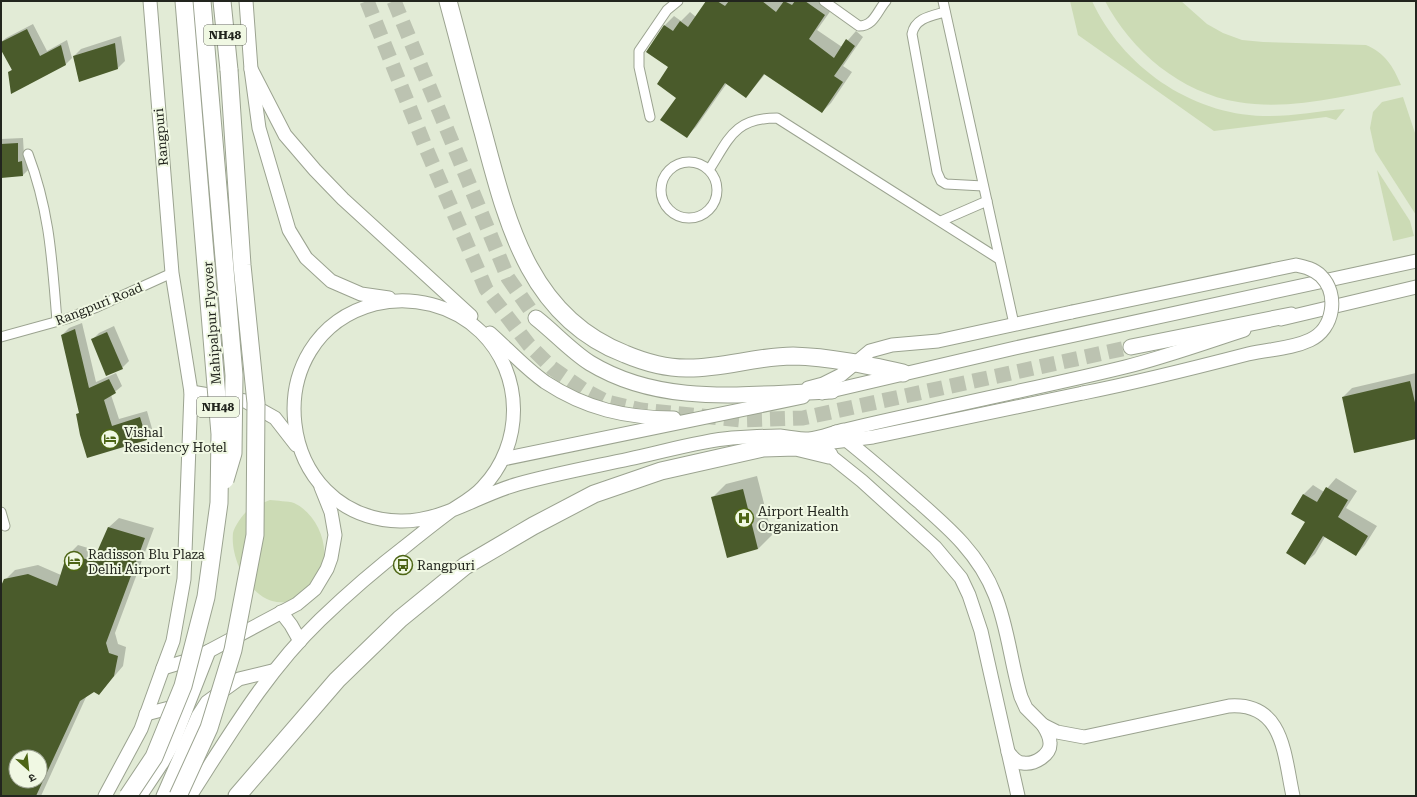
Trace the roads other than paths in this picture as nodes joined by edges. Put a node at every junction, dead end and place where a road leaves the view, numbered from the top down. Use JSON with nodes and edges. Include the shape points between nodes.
{"nodes":[{"id":1,"x":150,"y":1,"type":"edge"},
{"id":2,"x":184,"y":1,"type":"edge"},
{"id":3,"x":202,"y":1,"type":"edge"},
{"id":4,"x":222,"y":1,"type":"edge"},
{"id":5,"x":246,"y":1,"type":"edge"},
{"id":6,"x":448,"y":1,"type":"edge"},
{"id":7,"x":678,"y":1,"type":"edge"},
{"id":8,"x":824,"y":1,"type":"edge"},
{"id":9,"x":886,"y":1,"type":"edge"},
{"id":10,"x":943,"y":1,"type":"edge"},
{"id":11,"x":945,"y":12,"type":"junction"},
{"id":12,"x":251,"y":69,"type":"junction"},
{"id":13,"x":650,"y":117,"type":"dead end"},
{"id":14,"x":28,"y":154,"type":"dead end"},
{"id":15,"x":708,"y":170,"type":"junction"},
{"id":16,"x":984,"y":186,"type":"junction"},
{"id":17,"x":987,"y":201,"type":"junction"},
{"id":18,"x":942,"y":221,"type":"junction"},
{"id":19,"x":1000,"y":258,"type":"junction"},
{"id":20,"x":1416,"y":261,"type":"edge"},
{"id":21,"x":172,"y":272,"type":"junction"},
{"id":22,"x":1416,"y":287,"type":"edge"},
{"id":23,"x":411,"y":301,"type":"junction"},
{"id":24,"x":1291,"y":316,"type":"junction"},
{"id":25,"x":536,"y":318,"type":"tunnel mouth"},
{"id":26,"x":56,"y":321,"type":"junction"},
{"id":27,"x":1014,"y":324,"type":"junction"},
{"id":28,"x":1,"y":337,"type":"edge"},
{"id":29,"x":1131,"y":347,"type":"tunnel mouth"},
{"id":30,"x":855,"y":363,"type":"junction"},
{"id":31,"x":903,"y":373,"type":"junction"},
{"id":32,"x":832,"y":391,"type":"junction"},
{"id":33,"x":191,"y":392,"type":"junction"},
{"id":34,"x":792,"y":392,"type":"junction"},
{"id":35,"x":702,"y":418,"type":"junction"},
{"id":36,"x":836,"y":432,"type":"junction"},
{"id":37,"x":848,"y":441,"type":"junction"},
{"id":38,"x":819,"y":446,"type":"junction"},
{"id":39,"x":299,"y":449,"type":"junction"},
{"id":40,"x":503,"y":458,"type":"junction"},
{"id":41,"x":318,"y":480,"type":"junction"},
{"id":42,"x":219,"y":503,"type":"junction"},
{"id":43,"x":454,"y":509,"type":"junction"},
{"id":44,"x":1,"y":512,"type":"edge"},
{"id":45,"x":5,"y":526,"type":"dead end"},
{"id":46,"x":281,"y":612,"type":"junction"},
{"id":47,"x":300,"y":641,"type":"junction"},
{"id":48,"x":210,"y":651,"type":"junction"},
{"id":49,"x":163,"y":668,"type":"junction"},
{"id":50,"x":272,"y":671,"type":"junction"},
{"id":51,"x":189,"y":703,"type":"junction"},
{"id":52,"x":146,"y":714,"type":"junction"},
{"id":53,"x":1043,"y":725,"type":"junction"},
{"id":54,"x":1008,"y":752,"type":"junction"},
{"id":55,"x":105,"y":796,"type":"edge"},
{"id":56,"x":128,"y":796,"type":"edge"},
{"id":57,"x":140,"y":796,"type":"edge"},
{"id":58,"x":164,"y":796,"type":"edge"},
{"id":59,"x":178,"y":796,"type":"edge"},
{"id":60,"x":190,"y":796,"type":"edge"},
{"id":61,"x":237,"y":796,"type":"edge"},
{"id":62,"x":1018,"y":796,"type":"edge"},
{"id":63,"x":1293,"y":796,"type":"edge"}],
"edges":[{"from":1,"to":21,"type":"main road","name":"Rangpuri"},
{"from":2,"to":42,"type":"highway","name":"Mahipalpur Flyover","number":"NH48","bridge":true,"via":[[220,434]]},
{"from":3,"to":42,"type":"highway","bridge":true,"via":[[234,375],[233,453]]},
{"from":4,"to":59,"type":"highway","number":"NH48","bridge":true,"via":[[242,265],[256,402],[255,535],[233,650],[209,728]]},
{"from":5,"to":12,"type":"main road"},
{"from":6,"to":30,"type":"highway","via":[[500,196],[517,241],[526,264],[539,286],[572,323],[614,350],[661,365],[686,368],[792,356]]},
{"from":7,"to":13,"type":"street","via":[[667,10],[639,51],[639,67]]},
{"from":8,"to":9,"type":"street","via":[[858,26],[864,26],[872,21]]},
{"from":10,"to":11,"type":"street"},
{"from":11,"to":16,"type":"street"},
{"from":11,"to":16,"type":"street","via":[[921,19],[913,27],[912,34],[937,172],[941,181],[946,184]]},
{"from":12,"to":23,"type":"main road","via":[[259,128],[288,230],[296,244],[317,270],[345,288],[361,294]]},
{"from":12,"to":35,"type":"main road","via":[[285,135],[314,170],[544,381],[575,400],[610,412],[643,418]]},
{"from":14,"to":26,"type":"street","via":[[39,182],[50,234]]},
{"from":15,"to":15,"type":"street","via":[[714,177],[717,187],[716,198],[711,208],[702,215],[692,218],[672,211],[665,203],[662,192],[668,172],[676,165],[687,162],[698,163]]},
{"from":15,"to":18,"type":"street","via":[[733,132],[740,126],[777,118]]},
{"from":16,"to":17,"type":"street"},
{"from":17,"to":18,"type":"street"},
{"from":17,"to":19,"type":"street"},
{"from":18,"to":19,"type":"street"},
{"from":19,"to":27,"type":"street"},
{"from":20,"to":31,"type":"main road"},
{"from":21,"to":26,"type":"street","name":"Rangpuri Road","via":[[97,307]]},
{"from":21,"to":33,"type":"main road","name":"Rangpuri"},
{"from":22,"to":24,"type":"main road"},
{"from":23,"to":39,"type":"main road","via":[[375,304],[358,310],[332,327],[315,345],[300,371],[294,395],[294,432]]},
{"from":23,"to":40,"type":"main road","via":[[446,309],[462,317],[486,338],[502,362],[512,389],[514,417]]},
{"from":24,"to":29,"type":"highway"},
{"from":24,"to":36,"type":"main road","via":[[1127,366]]},
{"from":25,"to":34,"type":"highway","via":[[590,362],[621,379],[651,389],[718,396]]},
{"from":26,"to":28,"type":"street","name":"Rangpuri Road"},
{"from":27,"to":30,"type":"main road","via":[[938,341],[892,345],[870,351]]},
{"from":27,"to":37,"type":"main road","bridge":true,"via":[[1296,265],[1312,269],[1321,276],[1332,298],[1332,313],[1325,326],[1312,339],[1295,346]]},
{"from":30,"to":31,"type":"highway"},
{"from":30,"to":34,"type":"main road","via":[[841,375],[823,384]]},
{"from":31,"to":32,"type":"main road"},
{"from":32,"to":34,"type":"highway"},
{"from":32,"to":35,"type":"main road"},
{"from":33,"to":39,"type":"main road","via":[[245,401],[276,418]]},
{"from":33,"to":49,"type":"main road","name":"Rangpuri","via":[[184,578],[173,641]]},
{"from":35,"to":40,"type":"main road"},
{"from":36,"to":37,"type":"main road"},
{"from":36,"to":38,"type":"main road"},
{"from":37,"to":38,"type":"main road"},
{"from":37,"to":53,"type":"main road","via":[[949,528],[977,560],[1000,608],[1021,697],[1026,708]]},
{"from":38,"to":43,"type":"main road","via":[[776,436],[729,438],[514,485]]},
{"from":38,"to":54,"type":"main road","via":[[935,547],[961,578],[976,613]]},
{"from":38,"to":61,"type":"highway","via":[[763,448],[661,471],[594,494],[465,566],[400,619],[337,680]]},
{"from":39,"to":41,"type":"main road","via":[[307,466]]},
{"from":40,"to":43,"type":"main road","via":[[487,482],[466,502]]},
{"from":41,"to":43,"type":"main road","via":[[330,494],[345,505],[380,519],[418,520]]},
{"from":41,"to":46,"type":"main road","via":[[334,524],[332,558],[315,589],[297,604]]},
{"from":42,"to":56,"type":"highway","name":"Mahipalpur Flyover","number":"NH48","bridge":true,"via":[[206,597],[183,686],[154,757]]},
{"from":43,"to":47,"type":"main road","via":[[402,548],[320,620]]},
{"from":44,"to":45,"type":"street"},
{"from":46,"to":47,"type":"main road"},
{"from":46,"to":48,"type":"main road"},
{"from":47,"to":50,"type":"main road"},
{"from":48,"to":49,"type":"main road"},
{"from":48,"to":51,"type":"main road"},
{"from":49,"to":52,"type":"main road","name":"Rangpuri"},
{"from":50,"to":58,"type":"main road","via":[[239,678],[207,702],[198,716]]},
{"from":50,"to":60,"type":"main road"},
{"from":51,"to":52,"type":"main road"},
{"from":51,"to":57,"type":"main road","via":[[170,749]]},
{"from":52,"to":55,"type":"main road","name":"Rangpuri","via":[[141,729]]},
{"from":53,"to":54,"type":"main road","via":[[1050,743],[1045,755],[1032,762],[1022,763]]},
{"from":53,"to":63,"type":"main road","via":[[1057,732],[1084,737],[1229,706],[1253,707],[1263,712],[1277,729]]},
{"from":54,"to":62,"type":"main road"}]}
